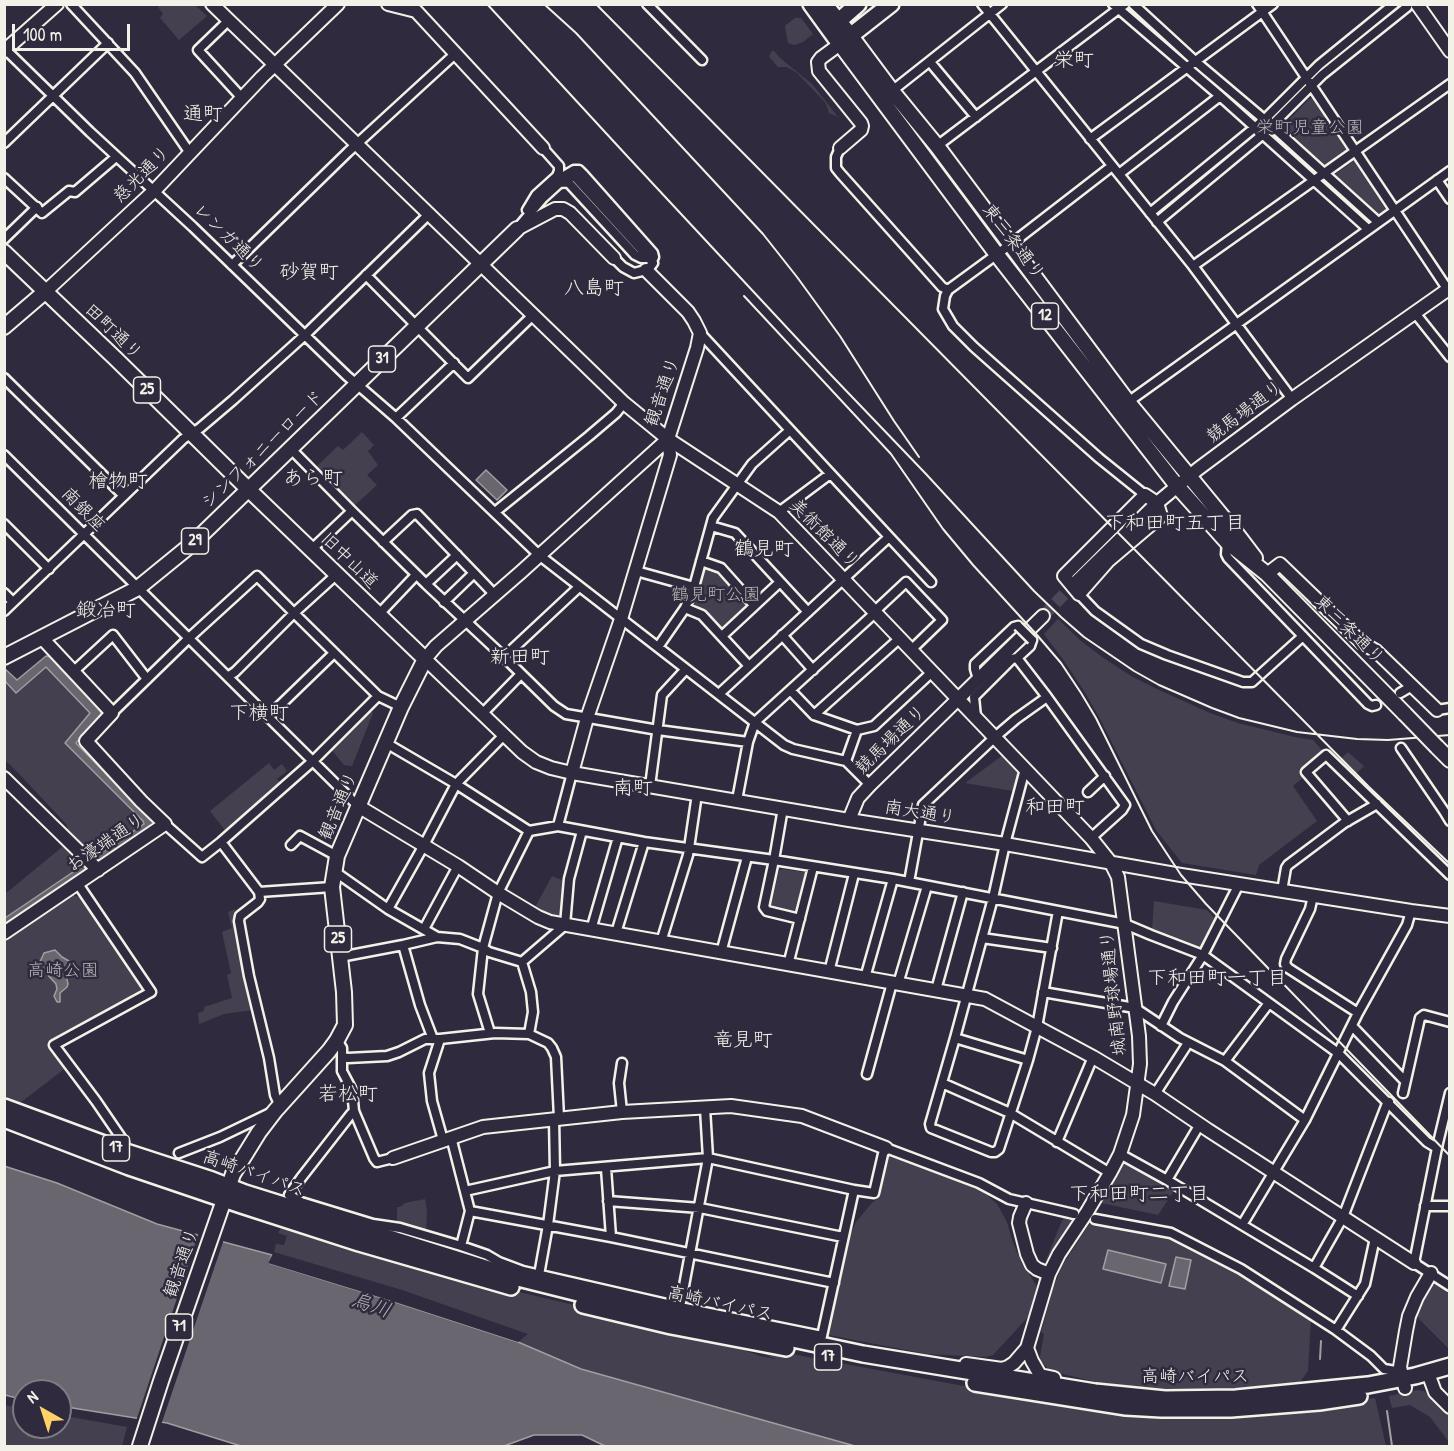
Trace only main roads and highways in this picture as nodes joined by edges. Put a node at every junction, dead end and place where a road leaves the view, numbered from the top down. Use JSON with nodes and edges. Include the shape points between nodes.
{"nodes":[{"id":1,"x":811,"y":4,"type":"edge"},
{"id":2,"x":824,"y":4,"type":"edge"},
{"id":3,"x":858,"y":4,"type":"edge"},
{"id":4,"x":891,"y":4,"type":"edge"},
{"id":5,"x":834,"y":25,"type":"junction"},
{"id":6,"x":845,"y":40,"type":"junction"},
{"id":7,"x":517,"y":229,"type":"road end"},
{"id":8,"x":4,"y":252,"type":"edge"},
{"id":9,"x":45,"y":291,"type":"junction"},
{"id":10,"x":4,"y":327,"type":"edge"},
{"id":11,"x":248,"y":489,"type":"junction"},
{"id":12,"x":1267,"y":574,"type":"junction"},
{"id":13,"x":4,"y":657,"type":"edge"},
{"id":14,"x":425,"y":659,"type":"joint"},
{"id":15,"x":1449,"y":760,"type":"edge"},
{"id":16,"x":4,"y":1107,"type":"edge"},
{"id":17,"x":4,"y":1119,"type":"edge"},
{"id":18,"x":224,"y":1198,"type":"junction"},
{"id":19,"x":364,"y":1231,"type":"junction"},
{"id":20,"x":499,"y":1262,"type":"road end"},
{"id":21,"x":1449,"y":1366,"type":"edge"},
{"id":22,"x":1449,"y":1376,"type":"edge"},
{"id":23,"x":1429,"y":1377,"type":"junction"},
{"id":24,"x":1402,"y":1379,"type":"junction"},
{"id":25,"x":140,"y":1446,"type":"edge"}],
"edges":[{"from":1,"to":5,"type":"highway","name":"東三条通り"},
{"from":2,"to":5,"type":"highway","name":"東三条通り"},
{"from":3,"to":5,"type":"highway"},
{"from":4,"to":6,"type":"highway"},
{"from":5,"to":6,"type":"highway","name":"東三条通り"},
{"from":6,"to":12,"type":"main road","name":"東三条通り","number":"12","via":[[937,146],[1128,402]]},
{"from":6,"to":12,"type":"main road","name":"東三条通り","number":"12","via":[[997,254],[1177,486],[1227,542]]},
{"from":7,"to":11,"type":"main road","name":"シンフォニーロード","number":"31"},
{"from":8,"to":9,"type":"main road","name":"田町通り","number":"25"},
{"from":9,"to":10,"type":"main road"},
{"from":9,"to":11,"type":"main road","name":"田町通り","number":"25"},
{"from":11,"to":13,"type":"main road","name":"シンフォニーロード","number":"29","via":[[192,544],[138,588]]},
{"from":11,"to":14,"type":"main road","name":"旧中山道","number":"25"},
{"from":12,"to":15,"type":"main road","name":"東三条通り","number":"12","bridge":true},
{"from":14,"to":18,"type":"main road","name":"観音通り","number":"25","via":[[358,806],[334,871],[332,887],[345,1024],[329,1051],[246,1151]]},
{"from":16,"to":18,"type":"highway","name":"高崎バイパス","number":"17","via":[[123,1151]]},
{"from":17,"to":18,"type":"highway","name":"高崎バイパス","number":"17"},
{"from":18,"to":19,"type":"highway","name":"高崎バイパス","number":"17"},
{"from":18,"to":24,"type":"highway","name":"高崎バイパス","number":"17","via":[[437,1266],[659,1323],[861,1363],[1091,1402],[1161,1409],[1231,1409],[1373,1394]]},
{"from":18,"to":25,"type":"main road","name":"観音通り","number":"71"},
{"from":19,"to":20,"type":"highway","via":[[397,1233],[486,1262]]},
{"from":19,"to":24,"type":"highway","name":"高崎バイパス","number":"17","via":[[586,1295],[805,1342],[1095,1392],[1165,1399],[1236,1398]]},
{"from":21,"to":23,"type":"highway","name":"高崎バイパス","number":"17"},
{"from":22,"to":23,"type":"highway","name":"高崎バイパス","number":"17"},
{"from":23,"to":24,"type":"highway","name":"高崎バイパス","number":"17"}]}
